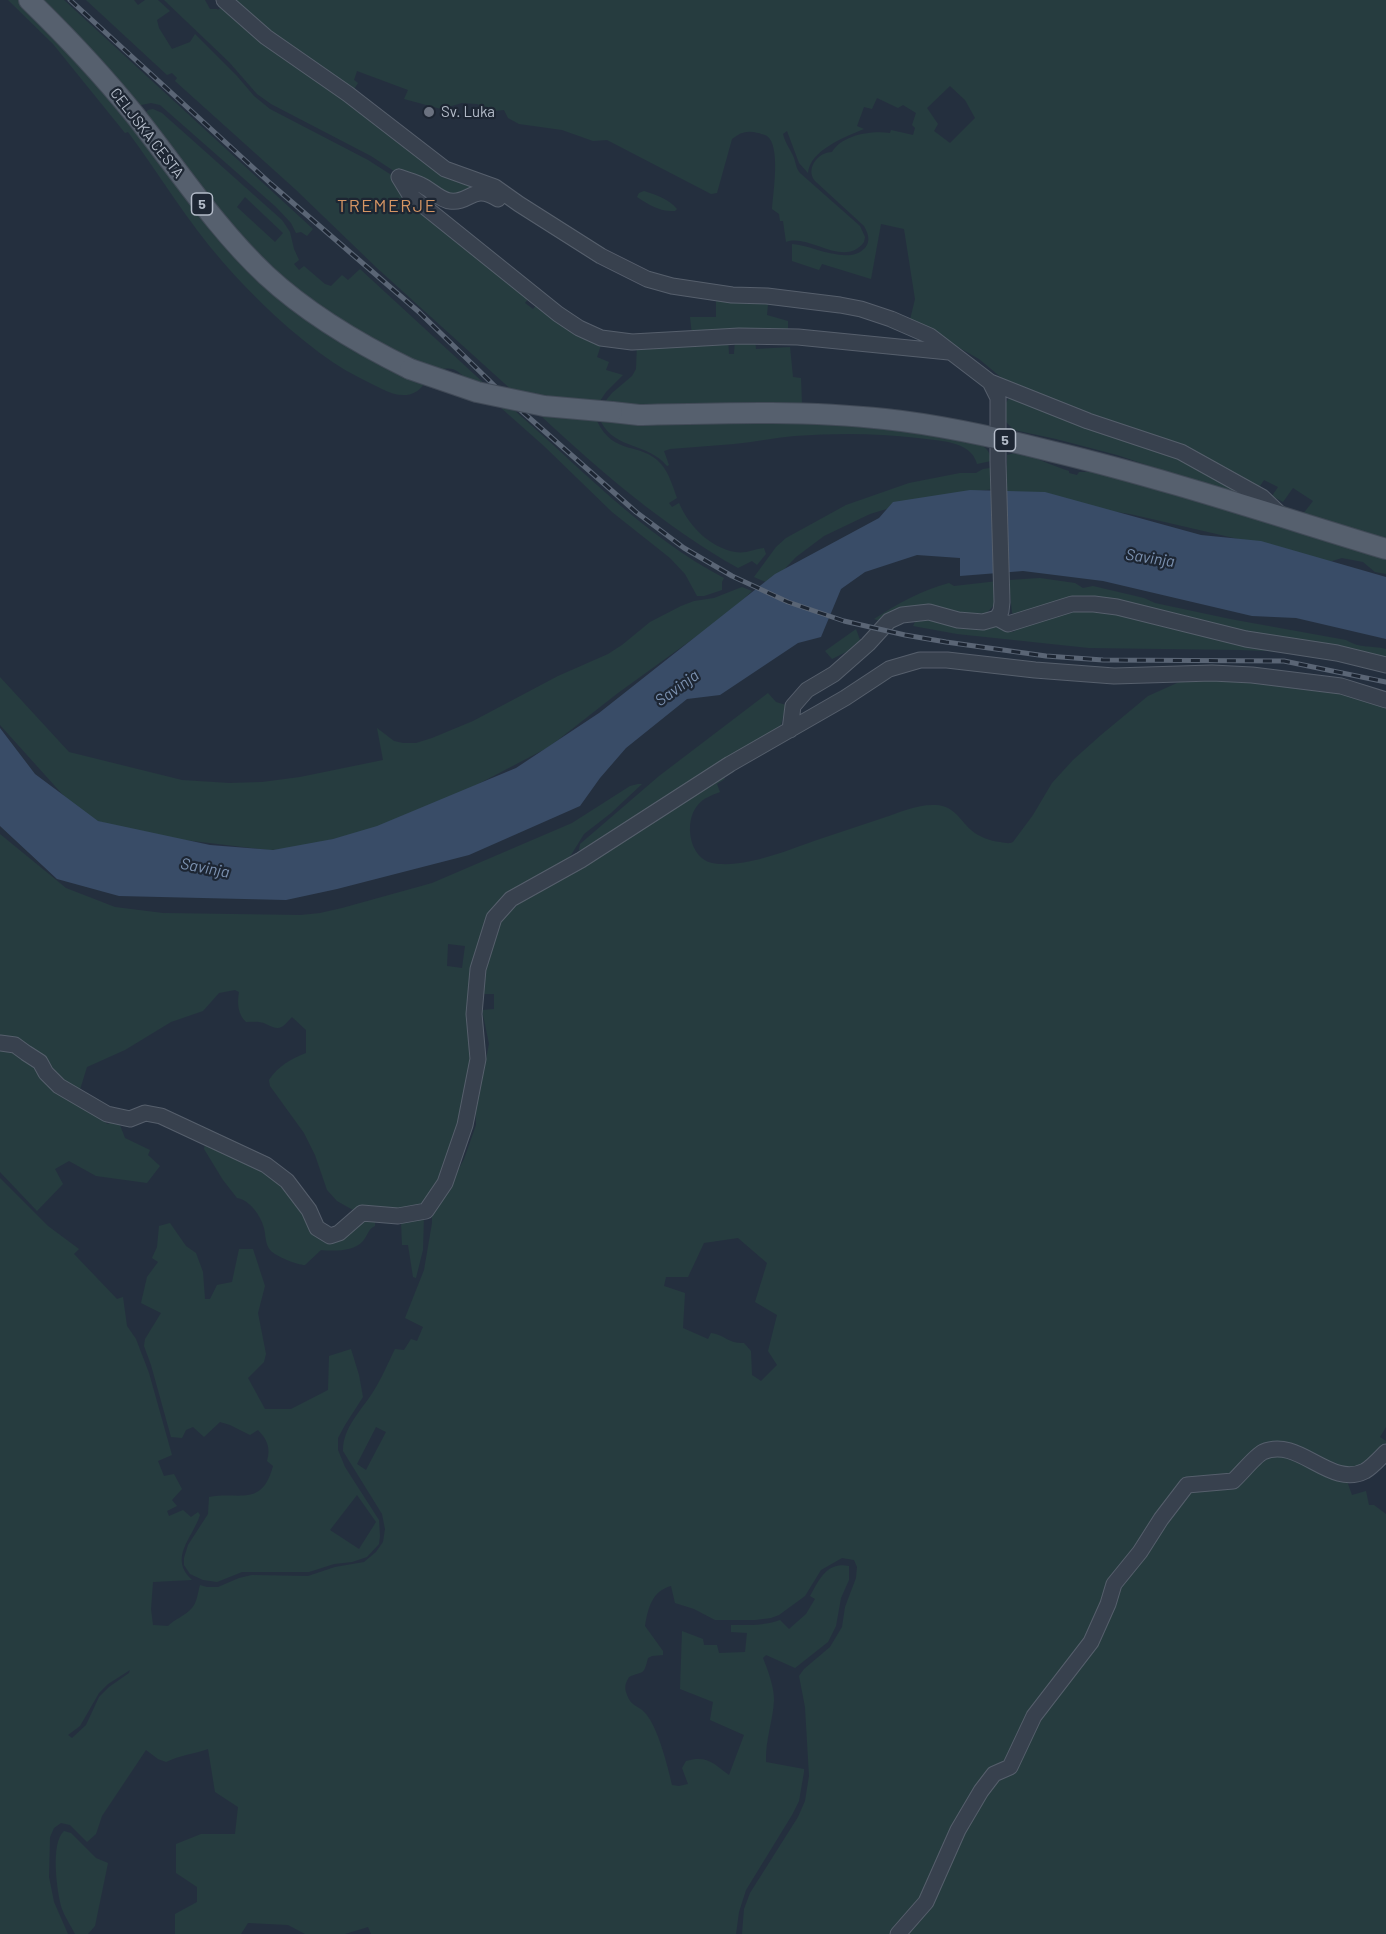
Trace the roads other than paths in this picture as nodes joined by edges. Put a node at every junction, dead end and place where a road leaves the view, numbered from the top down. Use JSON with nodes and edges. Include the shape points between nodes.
{"nodes":[{"id":1,"x":29,"y":0,"type":"edge"},
{"id":2,"x":224,"y":0,"type":"edge"},
{"id":3,"x":519,"y":204,"type":"junction"},
{"id":4,"x":952,"y":352,"type":"junction"},
{"id":5,"x":990,"y":382,"type":"junction"},
{"id":6,"x":998,"y":438,"type":"junction"},
{"id":7,"x":1283,"y":517,"type":"junction"},
{"id":8,"x":1386,"y":549,"type":"edge"},
{"id":9,"x":997,"y":618,"type":"junction"},
{"id":10,"x":1386,"y":665,"type":"edge"},
{"id":11,"x":1386,"y":700,"type":"edge"},
{"id":12,"x":789,"y":730,"type":"junction"},
{"id":13,"x":0,"y":1043,"type":"edge"},
{"id":14,"x":1386,"y":1452,"type":"edge"},
{"id":15,"x":898,"y":1934,"type":"edge"}],
"edges":[{"from":1,"to":6,"type":"main road","name":"CELJSKA CESTA","number":"5","bridge":true,"via":[[96,69],[208,213],[266,275],[342,332],[410,369],[477,392],[544,406],[639,415],[828,414],[895,420]]},
{"from":2,"to":3,"type":"street","via":[[266,37],[445,169],[495,187]]},
{"from":3,"to":4,"type":"street","via":[[601,256],[647,279],[714,292],[861,309],[930,336]]},
{"from":3,"to":4,"type":"street","via":[[481,192],[448,201],[399,177],[410,195],[525,288],[565,319],[601,338],[632,342],[798,337]]},
{"from":4,"to":5,"type":"street"},
{"from":5,"to":6,"type":"street","via":[[998,398]]},
{"from":5,"to":7,"type":"street","via":[[1181,452],[1262,497]]},
{"from":6,"to":7,"type":"main road","number":"5","via":[[1119,468]]},
{"from":6,"to":9,"type":"street","via":[[1002,602]]},
{"from":7,"to":8,"type":"main road","number":"5"},
{"from":9,"to":10,"type":"street","via":[[1008,624],[1072,604],[1094,604],[1246,639]]},
{"from":9,"to":12,"type":"street","via":[[983,622],[958,620],[929,612],[889,621],[834,674],[807,690],[793,706]]},
{"from":11,"to":12,"type":"street","via":[[1341,686],[1260,676],[1114,676],[920,660],[889,669]]},
{"from":12,"to":13,"type":"street","via":[[581,860],[511,899],[494,918],[478,969],[474,1014],[478,1059],[465,1125],[445,1183],[426,1211],[398,1216],[362,1213],[330,1236],[317,1228],[287,1181],[266,1165],[161,1116],[145,1113],[130,1119],[107,1113],[59,1086],[40,1062],[15,1045]]},
{"from":14,"to":15,"type":"street","via":[[1365,1471],[1350,1475],[1278,1449],[1262,1452],[1233,1481],[1187,1485],[1114,1584],[1091,1642],[1034,1716],[1010,1767],[994,1774],[981,1791],[958,1830],[926,1902]]}]}
